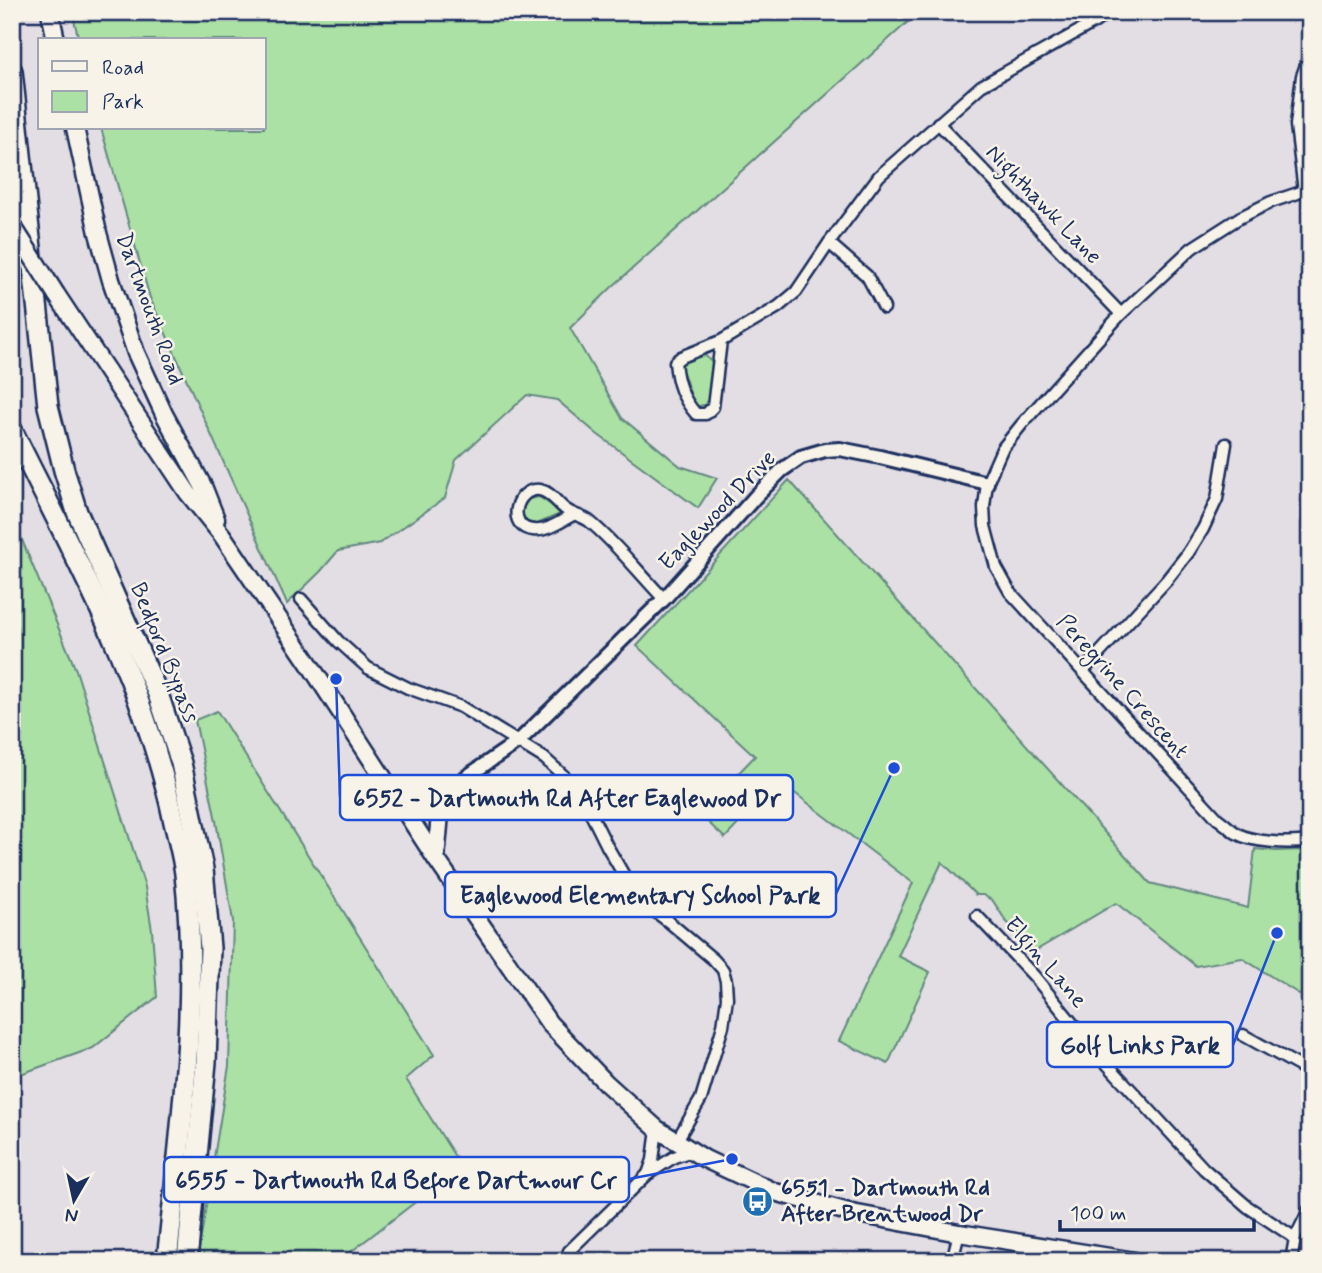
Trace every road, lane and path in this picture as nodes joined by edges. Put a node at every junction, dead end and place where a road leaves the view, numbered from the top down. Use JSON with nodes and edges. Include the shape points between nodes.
{"nodes":[{"id":1,"x":50,"y":12,"type":"edge"},
{"id":2,"x":1108,"y":12,"type":"edge"},
{"id":3,"x":56,"y":38,"type":"edge"},
{"id":4,"x":1310,"y":54,"type":"edge"},
{"id":5,"x":12,"y":71,"type":"edge"},
{"id":6,"x":938,"y":123,"type":"junction"},
{"id":7,"x":75,"y":130,"type":"edge"},
{"id":8,"x":1307,"y":191,"type":"edge"},
{"id":9,"x":12,"y":225,"type":"edge"},
{"id":10,"x":829,"y":243,"type":"junction"},
{"id":11,"x":884,"y":308,"type":"dead end"},
{"id":12,"x":1121,"y":314,"type":"junction"},
{"id":13,"x":721,"y":341,"type":"junction"},
{"id":14,"x":12,"y":430,"type":"edge"},
{"id":15,"x":1226,"y":444,"type":"dead end"},
{"id":16,"x":988,"y":483,"type":"junction"},
{"id":17,"x":573,"y":515,"type":"junction"},
{"id":18,"x":222,"y":535,"type":"junction"},
{"id":19,"x":664,"y":598,"type":"junction"},
{"id":20,"x":301,"y":599,"type":"dead end"},
{"id":21,"x":1083,"y":671,"type":"junction"},
{"id":22,"x":519,"y":741,"type":"junction"},
{"id":23,"x":387,"y":785,"type":"junction"},
{"id":24,"x":447,"y":790,"type":"junction"},
{"id":25,"x":408,"y":817,"type":"junction"},
{"id":26,"x":1310,"y":841,"type":"edge"},
{"id":27,"x":436,"y":859,"type":"junction"},
{"id":28,"x":978,"y":916,"type":"dead end"},
{"id":29,"x":1243,"y":1035,"type":"dead end"},
{"id":30,"x":1310,"y":1072,"type":"edge"},
{"id":31,"x":657,"y":1129,"type":"junction"},
{"id":32,"x":676,"y":1142,"type":"junction"},
{"id":33,"x":692,"y":1151,"type":"junction"},
{"id":34,"x":648,"y":1174,"type":"junction"},
{"id":35,"x":1310,"y":1208,"type":"edge"},
{"id":36,"x":959,"y":1233,"type":"junction"},
{"id":37,"x":1295,"y":1238,"type":"junction"},
{"id":38,"x":167,"y":1261,"type":"edge"},
{"id":39,"x":187,"y":1261,"type":"edge"},
{"id":40,"x":566,"y":1261,"type":"edge"},
{"id":41,"x":952,"y":1261,"type":"edge"},
{"id":42,"x":1135,"y":1261,"type":"edge"},
{"id":43,"x":1291,"y":1261,"type":"edge"}],
"edges":[{"from":1,"to":3,"type":"main road"},
{"from":2,"to":6,"type":"street","via":[[981,86]]},
{"from":4,"to":8,"type":"street","via":[[1302,76],[1296,125]]},
{"from":5,"to":39,"type":"highway","name":"Bedford Bypass","via":[[48,406],[77,512],[158,694],[181,763],[203,869],[210,948],[206,1062]]},
{"from":6,"to":10,"type":"street","via":[[879,176]]},
{"from":6,"to":12,"type":"street","name":"Nighthawk Lane"},
{"from":7,"to":18,"type":"main road","name":"Dartmouth Road","via":[[98,233],[132,341]]},
{"from":8,"to":12,"type":"street","via":[[1271,202],[1192,248]]},
{"from":9,"to":18,"type":"main road","name":"Dartmouth Road","bridge":true,"via":[[188,493]]},
{"from":10,"to":11,"type":"street","via":[[867,276]]},
{"from":10,"to":13,"type":"street","via":[[796,292]]},
{"from":12,"to":16,"type":"street","via":[[1008,441]]},
{"from":13,"to":13,"type":"street","via":[[675,362],[677,381],[696,414],[706,414],[713,407]]},
{"from":14,"to":38,"type":"highway","name":"Bedford Bypass","via":[[116,641],[136,692],[169,796],[184,872],[191,970]]},
{"from":15,"to":21,"type":"street","via":[[1217,499],[1188,553]]},
{"from":16,"to":19,"type":"street","name":"Eaglewood Drive","via":[[840,449],[801,457],[756,496]]},
{"from":16,"to":21,"type":"street","name":"Peregrine Crescent","via":[[985,526],[996,567],[1010,592]]},
{"from":17,"to":17,"type":"street","via":[[551,494],[539,490],[527,493],[516,507],[523,527],[534,531]]},
{"from":17,"to":19,"type":"street","via":[[586,519],[608,539]]},
{"from":18,"to":23,"type":"main road","name":"Dartmouth Road"},
{"from":19,"to":22,"type":"street","name":"Eaglewood Drive"},
{"from":20,"to":22,"type":"street","via":[[368,668],[461,707]]},
{"from":21,"to":26,"type":"street","name":"Peregrine Crescent","via":[[1218,819],[1238,834],[1293,844]]},
{"from":22,"to":24,"type":"street","name":"Eaglewood Drive"},
{"from":22,"to":32,"type":"street","via":[[565,777],[589,810],[637,898],[723,970],[727,998],[723,1026],[701,1099]]},
{"from":23,"to":24,"type":"main road"},
{"from":23,"to":25,"type":"main road","name":"Dartmouth Road"},
{"from":24,"to":25,"type":"street","name":"Eaglewood Drive"},
{"from":24,"to":27,"type":"main road"},
{"from":25,"to":27,"type":"main road","name":"Dartmouth Road"},
{"from":27,"to":31,"type":"main road","name":"Dartmouth Road","via":[[549,1023]]},
{"from":28,"to":37,"type":"street","name":"Elgin Lane","via":[[1205,1170],[1248,1207]]},
{"from":29,"to":30,"type":"street"},
{"from":31,"to":32,"type":"main road","name":"Dartmouth Road"},
{"from":31,"to":34,"type":"street"},
{"from":32,"to":33,"type":"main road","name":"Dartmouth Road"},
{"from":33,"to":34,"type":"street"},
{"from":33,"to":36,"type":"main road","name":"Dartmouth Road","via":[[775,1192],[852,1213]]},
{"from":34,"to":40,"type":"street","via":[[569,1251]]},
{"from":35,"to":37,"type":"street"},
{"from":36,"to":41,"type":"street"},
{"from":36,"to":42,"type":"main road","name":"Dartmouth Road"},
{"from":37,"to":43,"type":"street"}]}
